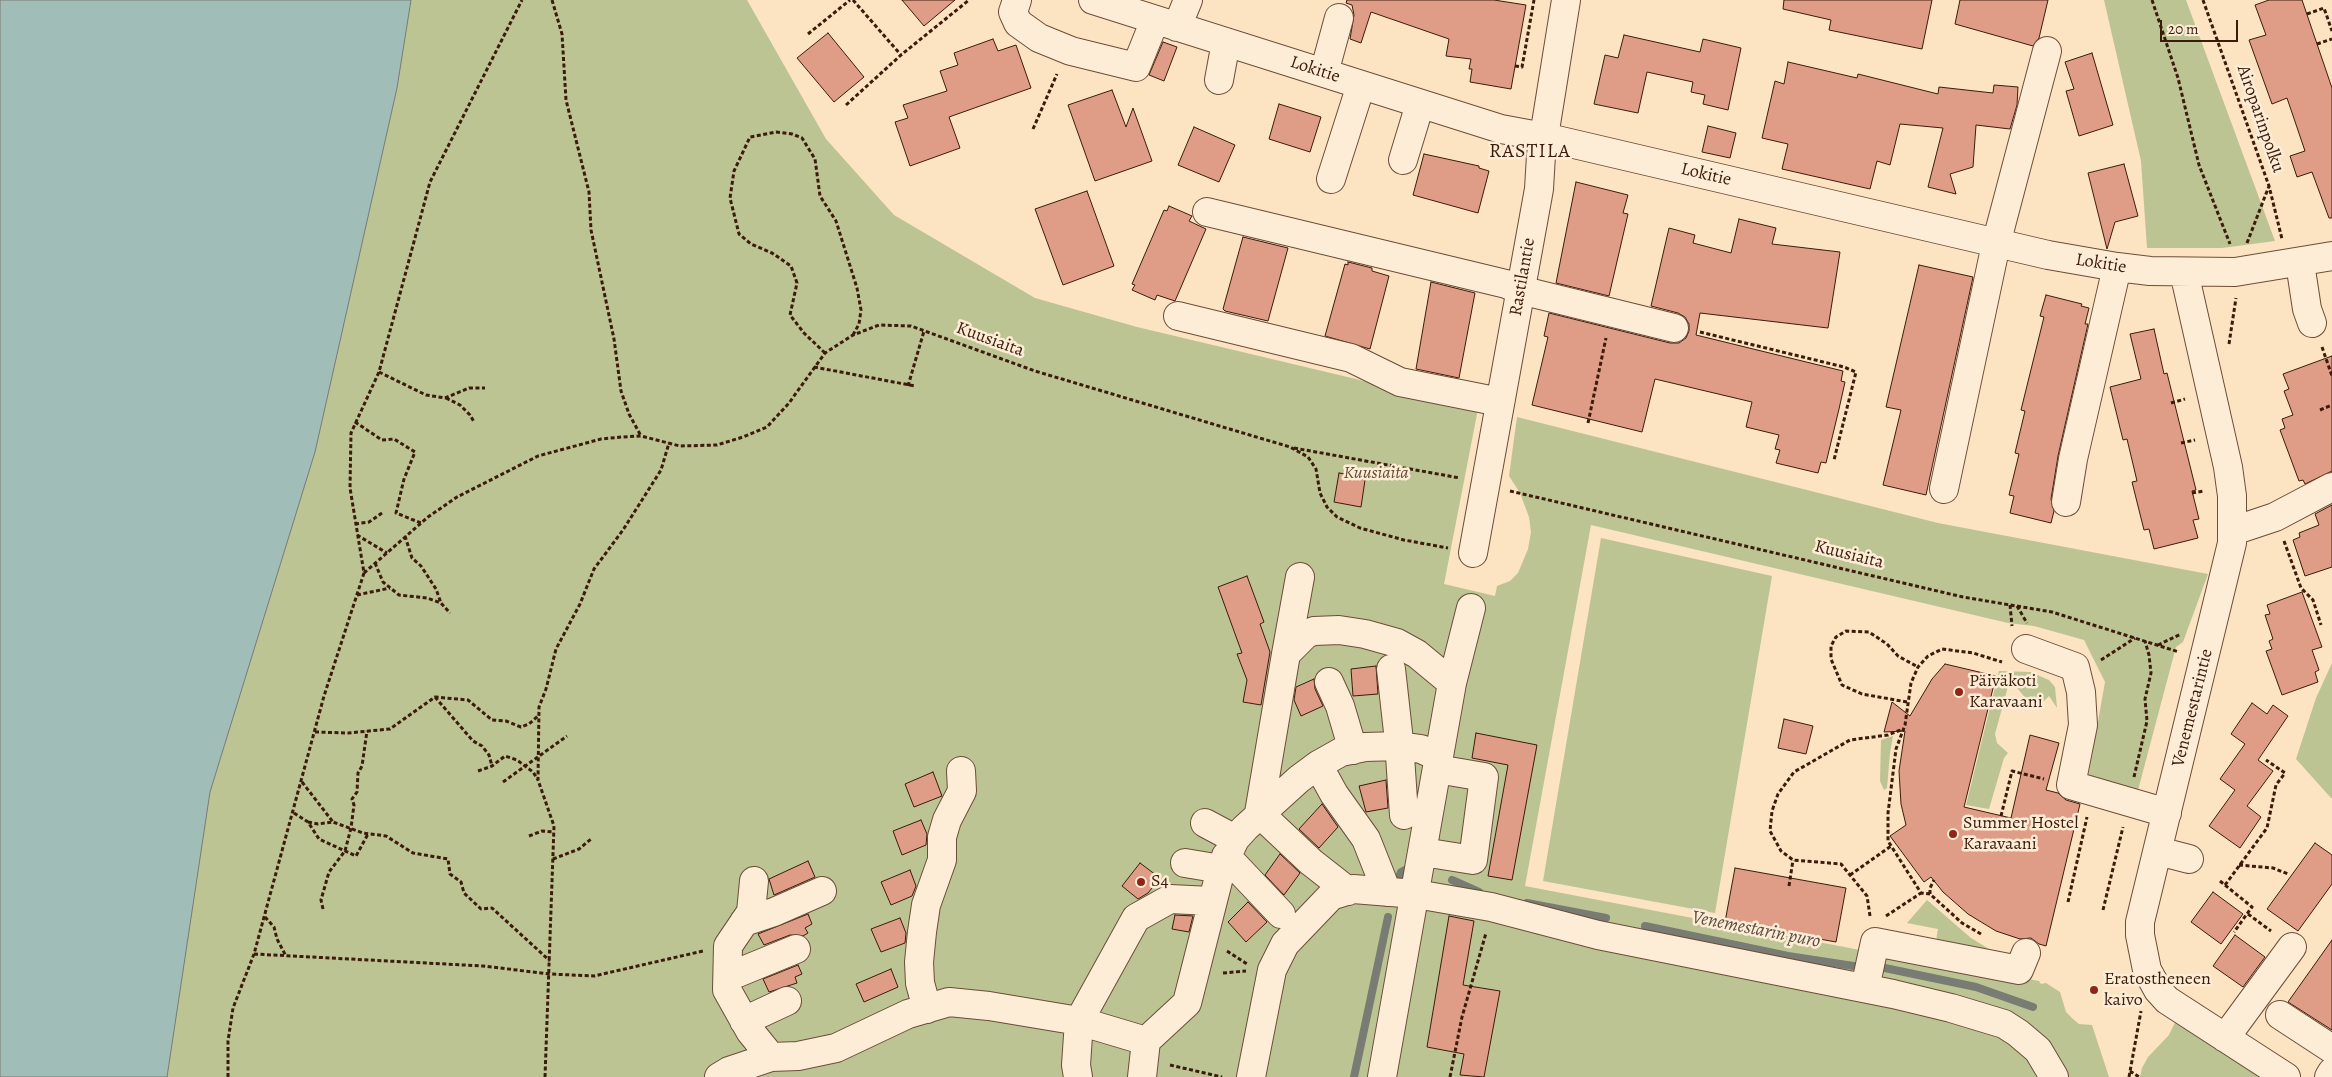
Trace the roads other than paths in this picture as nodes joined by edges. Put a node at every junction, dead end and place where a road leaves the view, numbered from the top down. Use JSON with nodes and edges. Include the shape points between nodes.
{"nodes":[{"id":1,"x":1017,"y":0,"type":"edge"},
{"id":2,"x":1093,"y":0,"type":"edge"},
{"id":3,"x":1188,"y":0,"type":"edge"},
{"id":4,"x":1566,"y":0,"type":"edge"},
{"id":5,"x":1339,"y":18,"type":"dead end"},
{"id":6,"x":1166,"y":23,"type":"junction"},
{"id":7,"x":1226,"y":42,"type":"junction"},
{"id":8,"x":2047,"y":51,"type":"dead end"},
{"id":9,"x":1324,"y":73,"type":"junction"},
{"id":10,"x":1219,"y":80,"type":"dead end"},
{"id":11,"x":1361,"y":85,"type":"junction"},
{"id":12,"x":1420,"y":104,"type":"junction"},
{"id":13,"x":1544,"y":137,"type":"junction"},
{"id":14,"x":1403,"y":160,"type":"dead end"},
{"id":15,"x":1331,"y":179,"type":"dead end"},
{"id":16,"x":1207,"y":212,"type":"dead end"},
{"id":17,"x":1996,"y":244,"type":"junction"},
{"id":18,"x":2332,"y":256,"type":"edge"},
{"id":19,"x":2300,"y":263,"type":"junction"},
{"id":20,"x":2117,"y":267,"type":"junction"},
{"id":21,"x":2184,"y":272,"type":"junction"},
{"id":22,"x":1520,"y":290,"type":"junction"},
{"id":23,"x":1178,"y":316,"type":"dead end"},
{"id":24,"x":2312,"y":323,"type":"dead end"},
{"id":25,"x":1674,"y":328,"type":"road end"},
{"id":26,"x":1500,"y":402,"type":"junction"},
{"id":27,"x":2332,"y":487,"type":"edge"},
{"id":28,"x":1944,"y":488,"type":"dead end"},
{"id":29,"x":2066,"y":502,"type":"dead end"},
{"id":30,"x":2233,"y":531,"type":"junction"},
{"id":31,"x":1473,"y":553,"type":"road end"},
{"id":32,"x":1300,"y":577,"type":"dead end"},
{"id":33,"x":1471,"y":608,"type":"dead end"},
{"id":34,"x":2026,"y":649,"type":"dead end"},
{"id":35,"x":1286,"y":654,"type":"junction"},
{"id":36,"x":1390,"y":669,"type":"dead end"},
{"id":37,"x":1329,"y":682,"type":"dead end"},
{"id":38,"x":1452,"y":683,"type":"junction"},
{"id":39,"x":1399,"y":746,"type":"junction"},
{"id":40,"x":1353,"y":750,"type":"junction"},
{"id":41,"x":1438,"y":763,"type":"junction"},
{"id":42,"x":1318,"y":765,"type":"junction"},
{"id":43,"x":961,"y":771,"type":"dead end"},
{"id":44,"x":1259,"y":813,"type":"junction"},
{"id":45,"x":2167,"y":813,"type":"junction"},
{"id":46,"x":1404,"y":815,"type":"dead end"},
{"id":47,"x":1204,"y":823,"type":"dead end"},
{"id":48,"x":2158,"y":850,"type":"junction"},
{"id":49,"x":1423,"y":852,"type":"junction"},
{"id":50,"x":1227,"y":855,"type":"junction"},
{"id":51,"x":2189,"y":859,"type":"dead end"},
{"id":52,"x":1185,"y":863,"type":"dead end"},
{"id":53,"x":754,"y":881,"type":"dead end"},
{"id":54,"x":822,"y":891,"type":"dead end"},
{"id":55,"x":1348,"y":891,"type":"junction"},
{"id":56,"x":1387,"y":892,"type":"junction"},
{"id":57,"x":1416,"y":894,"type":"junction"},
{"id":58,"x":1211,"y":901,"type":"junction"},
{"id":59,"x":1281,"y":914,"type":"dead end"},
{"id":60,"x":744,"y":922,"type":"junction"},
{"id":61,"x":2292,"y":947,"type":"dead end"},
{"id":62,"x":796,"y":949,"type":"dead end"},
{"id":63,"x":2026,"y":953,"type":"dead end"},
{"id":64,"x":728,"y":977,"type":"junction"},
{"id":65,"x":1865,"y":988,"type":"junction"},
{"id":66,"x":787,"y":1001,"type":"dead end"},
{"id":67,"x":927,"y":1009,"type":"junction"},
{"id":68,"x":2280,"y":1015,"type":"dead end"},
{"id":69,"x":744,"y":1021,"type":"junction"},
{"id":70,"x":1079,"y":1021,"type":"junction"},
{"id":71,"x":2225,"y":1038,"type":"junction"},
{"id":72,"x":1146,"y":1041,"type":"junction"},
{"id":73,"x":2332,"y":1049,"type":"edge"},
{"id":74,"x":771,"y":1057,"type":"junction"},
{"id":75,"x":2332,"y":1072,"type":"edge"},
{"id":76,"x":719,"y":1077,"type":"edge"},
{"id":77,"x":1078,"y":1077,"type":"edge"},
{"id":78,"x":1142,"y":1077,"type":"edge"},
{"id":79,"x":1252,"y":1077,"type":"edge"},
{"id":80,"x":1382,"y":1077,"type":"edge"},
{"id":81,"x":2054,"y":1077,"type":"edge"},
{"id":82,"x":2286,"y":1077,"type":"edge"},
{"id":83,"x":2329,"y":1077,"type":"edge"}],
"edges":[{"from":1,"to":6,"type":"street","via":[[1014,12],[1018,23],[1039,38],[1136,67]]},
{"from":2,"to":6,"type":"street","name":"Lokitie"},
{"from":3,"to":6,"type":"street"},
{"from":4,"to":13,"type":"street","name":"Rastilantie"},
{"from":5,"to":9,"type":"street"},
{"from":6,"to":7,"type":"street","name":"Lokitie"},
{"from":7,"to":9,"type":"street","name":"Lokitie"},
{"from":7,"to":10,"type":"street"},
{"from":8,"to":17,"type":"street"},
{"from":9,"to":11,"type":"street","name":"Lokitie"},
{"from":11,"to":12,"type":"street","name":"Lokitie"},
{"from":11,"to":15,"type":"street"},
{"from":12,"to":13,"type":"street","name":"Lokitie","via":[[1501,129]]},
{"from":12,"to":14,"type":"street"},
{"from":13,"to":17,"type":"street","name":"Lokitie"},
{"from":13,"to":22,"type":"street","name":"Rastilantie","via":[[1539,189]]},
{"from":16,"to":22,"type":"street"},
{"from":17,"to":20,"type":"street","name":"Lokitie"},
{"from":17,"to":28,"type":"street"},
{"from":18,"to":19,"type":"street","name":"Lokitie"},
{"from":19,"to":21,"type":"street","name":"Lokitie","via":[[2235,272]]},
{"from":19,"to":24,"type":"street"},
{"from":20,"to":21,"type":"street","name":"Lokitie"},
{"from":20,"to":29,"type":"street"},
{"from":21,"to":30,"type":"street","name":"Venemestarintie","via":[[2228,467]]},
{"from":22,"to":25,"type":"street"},
{"from":22,"to":26,"type":"street","name":"Rastilantie"},
{"from":23,"to":26,"type":"street","via":[[1351,358],[1400,382]]},
{"from":26,"to":31,"type":"street","name":"Rastilantie","via":[[1473,482]]},
{"from":27,"to":30,"type":"street","via":[[2275,517]]},
{"from":30,"to":45,"type":"street","name":"Venemestarintie","via":[[2226,573]]},
{"from":32,"to":35,"type":"street"},
{"from":33,"to":38,"type":"street"},
{"from":34,"to":45,"type":"street","via":[[2074,667],[2079,681],[2083,724],[2082,788]]},
{"from":35,"to":38,"type":"street","via":[[1306,634],[1314,631],[1365,634],[1397,643],[1417,654]]},
{"from":35,"to":44,"type":"street"},
{"from":36,"to":39,"type":"street"},
{"from":37,"to":40,"type":"street"},
{"from":38,"to":41,"type":"street"},
{"from":39,"to":40,"type":"street"},
{"from":39,"to":41,"type":"street","via":[[1421,749]]},
{"from":39,"to":46,"type":"street"},
{"from":40,"to":42,"type":"street","via":[[1341,752]]},
{"from":41,"to":49,"type":"street"},
{"from":41,"to":49,"type":"street","via":[[1484,777],[1473,860]]},
{"from":42,"to":44,"type":"street"},
{"from":42,"to":56,"type":"street","via":[[1366,839]]},
{"from":43,"to":67,"type":"street","via":[[962,791],[942,837],[942,860],[926,905],[922,932],[919,969]]},
{"from":44,"to":50,"type":"street"},
{"from":44,"to":55,"type":"street","via":[[1311,862]]},
{"from":45,"to":48,"type":"street","name":"Venemestarintie"},
{"from":47,"to":50,"type":"street"},
{"from":48,"to":51,"type":"street"},
{"from":48,"to":71,"type":"street","name":"Venemestarintie","via":[[2140,922],[2142,954],[2147,970],[2167,1000]]},
{"from":49,"to":57,"type":"street"},
{"from":50,"to":52,"type":"street"},
{"from":50,"to":58,"type":"street"},
{"from":50,"to":59,"type":"street"},
{"from":53,"to":60,"type":"street","via":[[751,912]]},
{"from":54,"to":60,"type":"street"},
{"from":55,"to":56,"type":"street"},
{"from":55,"to":79,"type":"street","via":[[1331,896],[1265,970]]},
{"from":56,"to":57,"type":"street"},
{"from":57,"to":65,"type":"street","via":[[1490,907],[1598,935]]},
{"from":57,"to":80,"type":"street"},
{"from":58,"to":70,"type":"street","via":[[1170,899],[1136,918]]},
{"from":58,"to":72,"type":"street","via":[[1187,1003]]},
{"from":60,"to":64,"type":"street","via":[[728,946]]},
{"from":61,"to":71,"type":"street"},
{"from":62,"to":64,"type":"street"},
{"from":63,"to":65,"type":"street","via":[[2019,970],[1874,934]]},
{"from":64,"to":69,"type":"street","via":[[727,990]]},
{"from":65,"to":81,"type":"street","via":[[2004,1024],[2038,1050]]},
{"from":66,"to":69,"type":"street"},
{"from":67,"to":70,"type":"street","via":[[949,1002]]},
{"from":67,"to":74,"type":"street","via":[[908,1014],[836,1048],[798,1056]]},
{"from":68,"to":73,"type":"street"},
{"from":69,"to":74,"type":"street"},
{"from":70,"to":72,"type":"street"},
{"from":70,"to":77,"type":"street"},
{"from":71,"to":82,"type":"street","name":"Venemestarintie"},
{"from":72,"to":78,"type":"street"},
{"from":74,"to":76,"type":"street","via":[[729,1070]]},
{"from":75,"to":83,"type":"street"}]}
